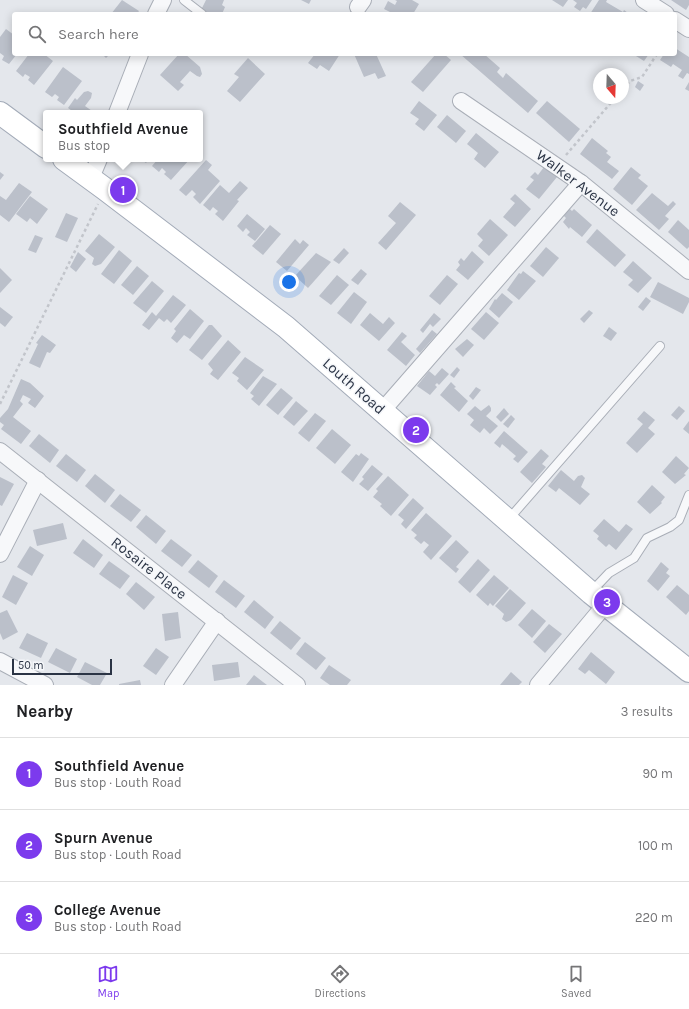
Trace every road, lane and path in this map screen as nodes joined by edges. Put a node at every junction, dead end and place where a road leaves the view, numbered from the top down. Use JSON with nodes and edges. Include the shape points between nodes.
{"nodes":[{"id":1,"x":163,"y":0,"type":"edge"},
{"id":2,"x":184,"y":0,"type":"edge"},
{"id":3,"x":644,"y":0,"type":"edge"},
{"id":4,"x":157,"y":12,"type":"edge"},
{"id":5,"x":199,"y":12,"type":"edge"},
{"id":6,"x":663,"y":12,"type":"edge"},
{"id":7,"x":677,"y":21,"type":"edge"},
{"id":8,"x":689,"y":29,"type":"edge"},
{"id":9,"x":139,"y":56,"type":"edge"},
{"id":10,"x":656,"y":56,"type":"edge"},
{"id":11,"x":629,"y":82,"type":"edge"},
{"id":12,"x":461,"y":100,"type":"dead end"},
{"id":13,"x":610,"y":104,"type":"edge"},
{"id":14,"x":118,"y":110,"type":"edge"},
{"id":15,"x":0,"y":112,"type":"edge"},
{"id":16,"x":43,"y":145,"type":"edge"},
{"id":17,"x":70,"y":162,"type":"edge"},
{"id":18,"x":557,"y":165,"type":"junction"},
{"id":19,"x":98,"y":175,"type":"edge"},
{"id":20,"x":582,"y":183,"type":"junction"},
{"id":21,"x":689,"y":272,"type":"edge"},
{"id":22,"x":660,"y":346,"type":"dead end"},
{"id":23,"x":0,"y":404,"type":"edge"},
{"id":24,"x":382,"y":411,"type":"junction"},
{"id":25,"x":0,"y":451,"type":"edge"},
{"id":26,"x":38,"y":480,"type":"junction"},
{"id":27,"x":689,"y":495,"type":"edge"},
{"id":28,"x":508,"y":521,"type":"junction"},
{"id":29,"x":0,"y":554,"type":"edge"},
{"id":30,"x":598,"y":599,"type":"junction"},
{"id":31,"x":217,"y":621,"type":"junction"},
{"id":32,"x":0,"y":662,"type":"edge"},
{"id":33,"x":689,"y":671,"type":"edge"},
{"id":34,"x":45,"y":685,"type":"edge"},
{"id":35,"x":173,"y":685,"type":"edge"},
{"id":36,"x":297,"y":685,"type":"edge"},
{"id":37,"x":538,"y":685,"type":"edge"}],
"edges":[{"from":1,"to":4,"type":"street"},
{"from":2,"to":5,"type":"lane"},
{"from":3,"to":6,"type":"street"},
{"from":7,"to":8,"type":"street"},
{"from":9,"to":14,"type":"street"},
{"from":10,"to":11,"type":"path","via":[[642,77]]},
{"from":12,"to":18,"type":"street","name":"Walker Avenue"},
{"from":13,"to":18,"type":"path"},
{"from":15,"to":16,"type":"main road"},
{"from":17,"to":19,"type":"main road","name":"Louth Road"},
{"from":18,"to":20,"type":"street","name":"Walker Avenue"},
{"from":19,"to":23,"type":"path"},
{"from":19,"to":24,"type":"main road","name":"Louth Road","via":[[286,327]]},
{"from":20,"to":21,"type":"street","name":"Walker Avenue"},
{"from":20,"to":24,"type":"street"},
{"from":22,"to":28,"type":"lane"},
{"from":24,"to":28,"type":"main road","name":"Louth Road"},
{"from":25,"to":26,"type":"street","name":"Rosaire Place"},
{"from":26,"to":29,"type":"street"},
{"from":26,"to":31,"type":"street","name":"Rosaire Place"},
{"from":27,"to":30,"type":"lane","via":[[678,520],[670,527],[647,538],[634,558],[609,573]]},
{"from":28,"to":30,"type":"main road","name":"Louth Road"},
{"from":30,"to":33,"type":"main road","name":"Louth Road"},
{"from":30,"to":37,"type":"street"},
{"from":31,"to":35,"type":"street"},
{"from":31,"to":36,"type":"street","name":"Rosaire Place"},
{"from":32,"to":34,"type":"street"}]}
